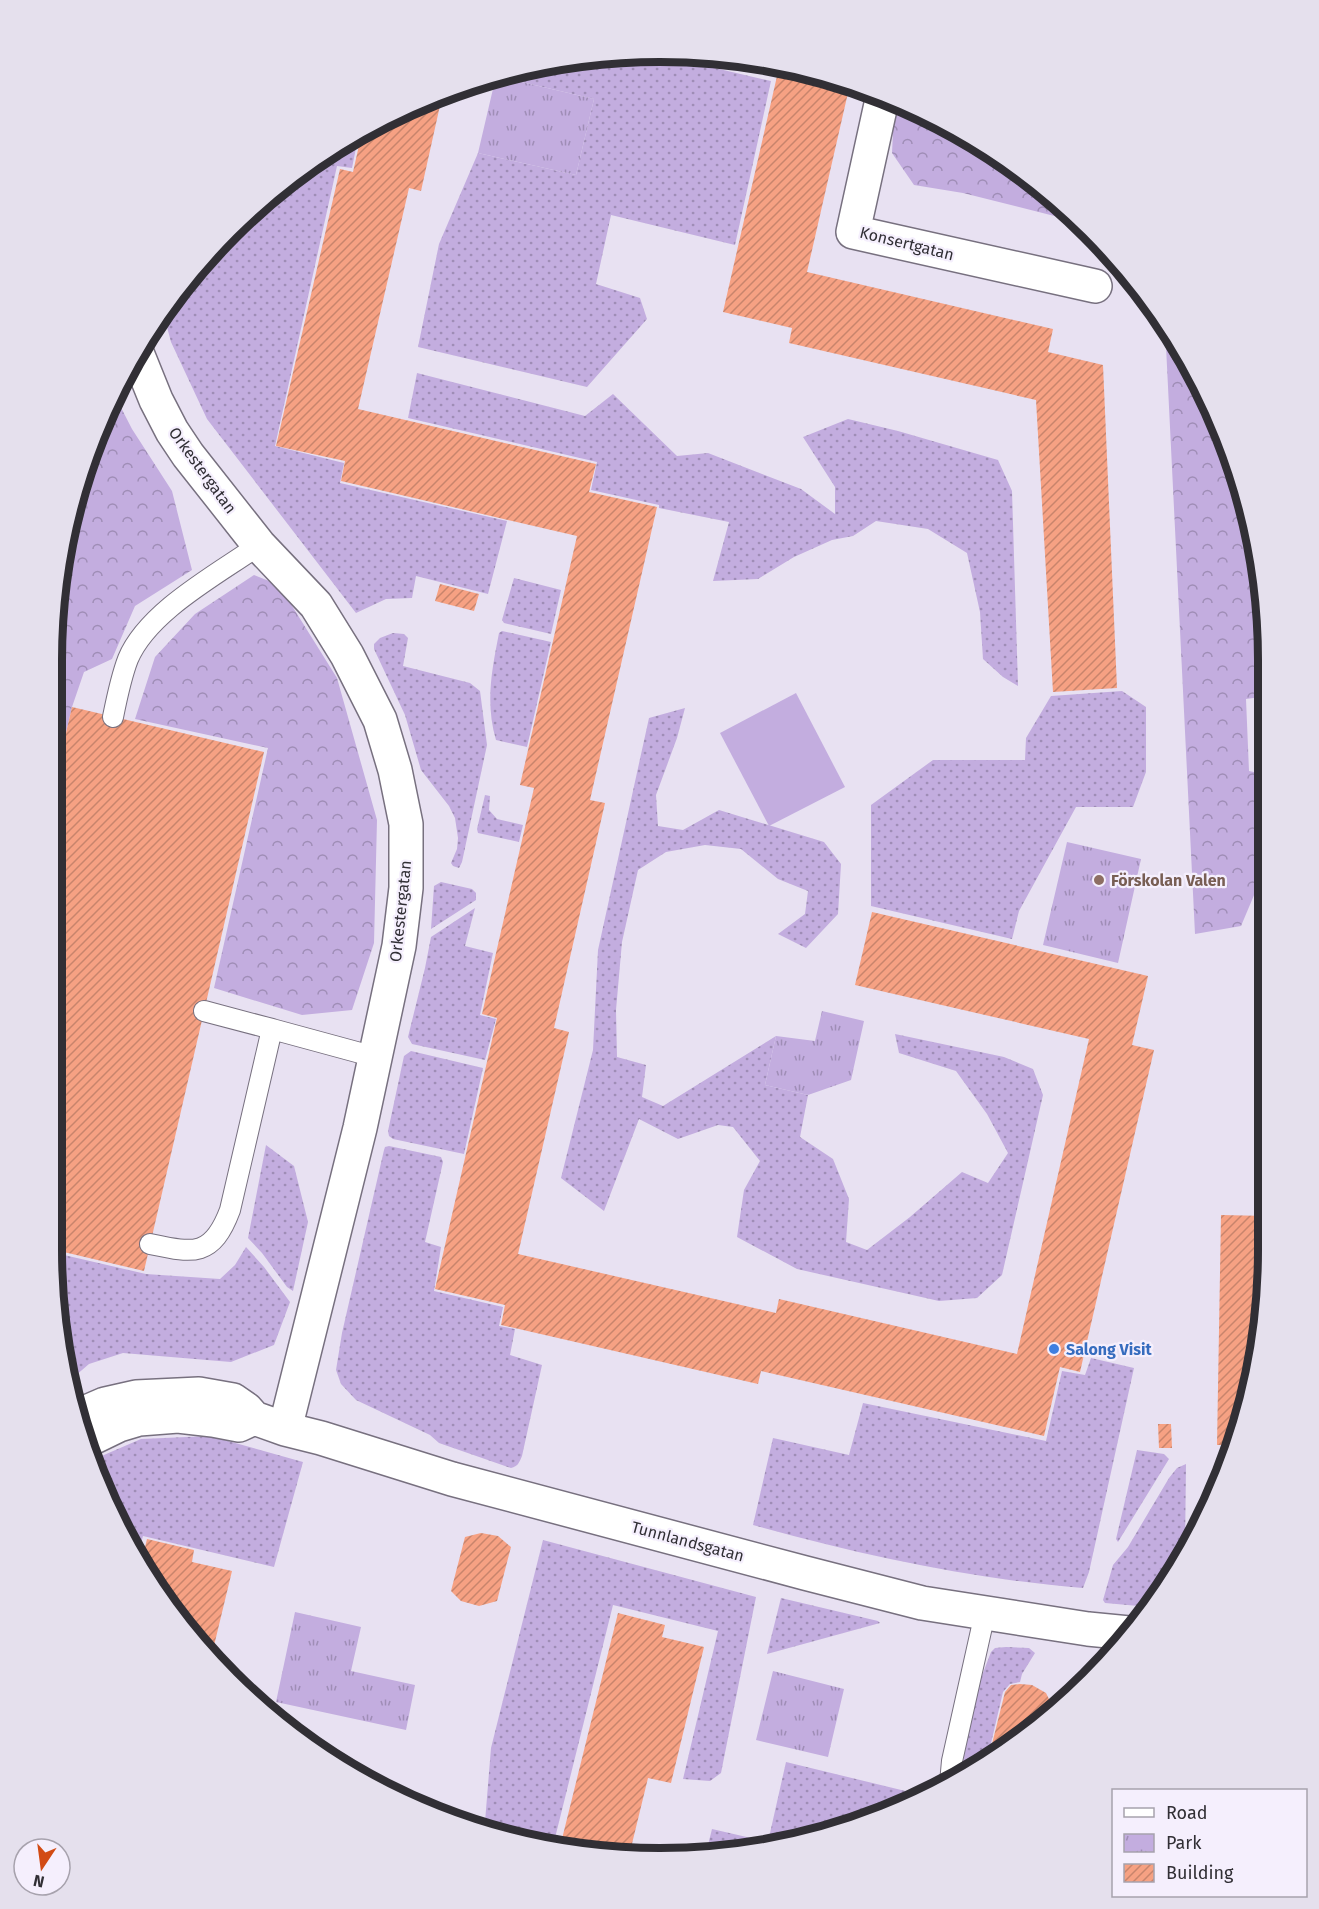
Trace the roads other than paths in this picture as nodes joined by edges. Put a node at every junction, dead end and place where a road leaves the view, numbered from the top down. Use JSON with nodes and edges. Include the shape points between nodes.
{"nodes":[{"id":1,"x":881,"y":104,"type":"edge"},
{"id":2,"x":1095,"y":286,"type":"dead end"},
{"id":3,"x":141,"y":362,"type":"edge"},
{"id":4,"x":260,"y":545,"type":"junction"},
{"id":5,"x":113,"y":717,"type":"dead end"},
{"id":6,"x":204,"y":1011,"type":"dead end"},
{"id":7,"x":272,"y":1029,"type":"junction"},
{"id":8,"x":375,"y":1057,"type":"junction"},
{"id":9,"x":150,"y":1244,"type":"dead end"},
{"id":10,"x":85,"y":1413,"type":"edge"},
{"id":11,"x":254,"y":1418,"type":"junction"},
{"id":12,"x":285,"y":1429,"type":"junction"},
{"id":13,"x":92,"y":1439,"type":"edge"},
{"id":14,"x":985,"y":1613,"type":"junction"},
{"id":15,"x":1119,"y":1632,"type":"edge"},
{"id":16,"x":951,"y":1771,"type":"edge"}],
"edges":[{"from":1,"to":2,"type":"street","name":"Konsertgatan","via":[[853,232]]},
{"from":3,"to":4,"type":"street","name":"Orkestergatan","via":[[172,431]]},
{"from":4,"to":5,"type":"lane","via":[[168,609],[145,631],[129,657]]},
{"from":4,"to":8,"type":"street","name":"Orkestergatan","via":[[316,605],[347,655],[380,720],[395,770],[406,824],[406,888],[399,946]]},
{"from":6,"to":7,"type":"lane"},
{"from":7,"to":8,"type":"lane"},
{"from":7,"to":9,"type":"lane","via":[[225,1222],[203,1248],[186,1252]]},
{"from":8,"to":12,"type":"street","name":"Orkestergatan"},
{"from":10,"to":11,"type":"street","name":"Tunnlandsgatan","via":[[136,1397],[199,1394],[233,1400]]},
{"from":11,"to":12,"type":"street","name":"Tunnlandsgatan"},
{"from":11,"to":13,"type":"street","name":"Tunnlandsgatan","via":[[239,1425],[178,1416],[139,1419]]},
{"from":12,"to":14,"type":"street","name":"Tunnlandsgatan","via":[[452,1479],[805,1573],[922,1603]]},
{"from":14,"to":15,"type":"street","name":"Tunnlandsgatan"},
{"from":14,"to":16,"type":"lane"}]}
